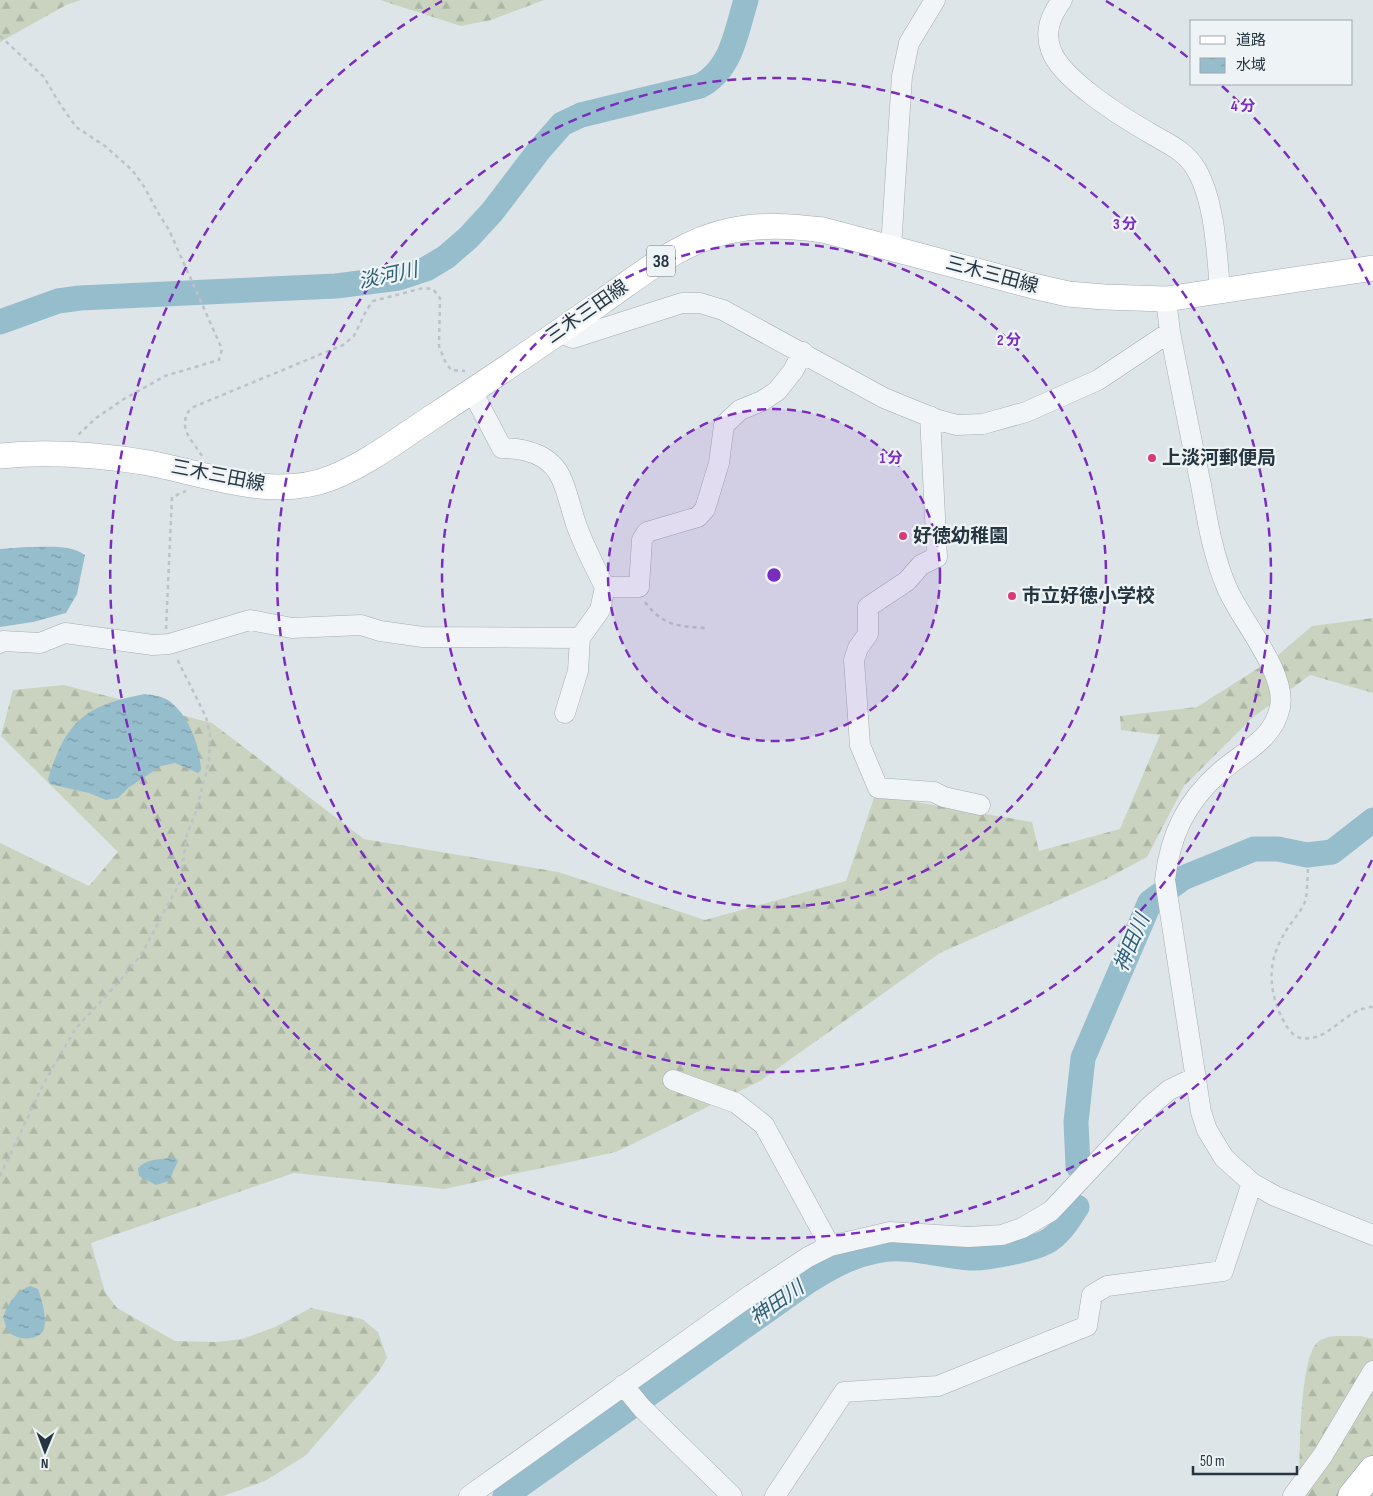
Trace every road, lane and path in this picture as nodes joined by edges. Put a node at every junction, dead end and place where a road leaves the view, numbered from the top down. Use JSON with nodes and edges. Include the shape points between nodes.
{"nodes":[{"id":1,"x":935,"y":0,"type":"edge"},
{"id":2,"x":1062,"y":0,"type":"edge"},
{"id":3,"x":0,"y":36,"type":"edge"},
{"id":4,"x":891,"y":248,"type":"junction"},
{"id":5,"x":1373,"y":268,"type":"edge"},
{"id":6,"x":1220,"y":291,"type":"junction"},
{"id":7,"x":1166,"y":299,"type":"junction"},
{"id":8,"x":558,"y":332,"type":"junction"},
{"id":9,"x":1170,"y":332,"type":"junction"},
{"id":10,"x":803,"y":352,"type":"junction"},
{"id":11,"x":470,"y":381,"type":"junction"},
{"id":12,"x":930,"y":416,"type":"junction"},
{"id":13,"x":57,"y":453,"type":"junction"},
{"id":14,"x":0,"y":456,"type":"edge"},
{"id":15,"x":216,"y":478,"type":"junction"},
{"id":16,"x":605,"y":587,"type":"junction"},
{"id":17,"x":639,"y":588,"type":"junction"},
{"id":18,"x":705,"y":628,"type":"dead end"},
{"id":19,"x":580,"y":638,"type":"junction"},
{"id":20,"x":0,"y":643,"type":"edge"},
{"id":21,"x":170,"y":644,"type":"junction"},
{"id":22,"x":564,"y":713,"type":"dead end"},
{"id":23,"x":980,"y":805,"type":"dead end"},
{"id":24,"x":1308,"y":870,"type":"dead end"},
{"id":25,"x":1373,"y":1007,"type":"edge"},
{"id":26,"x":1196,"y":1077,"type":"junction"},
{"id":27,"x":673,"y":1080,"type":"dead end"},
{"id":28,"x":0,"y":1176,"type":"edge"},
{"id":29,"x":1252,"y":1183,"type":"junction"},
{"id":30,"x":1373,"y":1235,"type":"edge"},
{"id":31,"x":830,"y":1246,"type":"junction"},
{"id":32,"x":1373,"y":1371,"type":"edge"},
{"id":33,"x":632,"y":1396,"type":"junction"},
{"id":34,"x":1373,"y":1470,"type":"edge"},
{"id":35,"x":469,"y":1496,"type":"edge"},
{"id":36,"x":732,"y":1496,"type":"edge"},
{"id":37,"x":775,"y":1496,"type":"edge"},
{"id":38,"x":1293,"y":1496,"type":"edge"},
{"id":39,"x":1352,"y":1496,"type":"edge"}],
"edges":[{"from":1,"to":4,"type":"street","via":[[908,43],[902,76]]},
{"from":2,"to":6,"type":"street","via":[[1052,14],[1048,31],[1051,50],[1063,68],[1100,102],[1177,147],[1196,168],[1207,193]]},
{"from":3,"to":13,"type":"path","via":[[44,77],[76,127],[105,146],[132,170],[145,188],[173,238],[222,349],[219,360],[166,376],[124,399],[96,418]]},
{"from":4,"to":7,"type":"main road","name":"三木三田線","number":"38","via":[[1068,294]]},
{"from":4,"to":8,"type":"main road","name":"三木三田線","number":"38","via":[[823,230],[790,226],[727,231],[692,243],[658,263]]},
{"from":5,"to":6,"type":"main road","name":"三木三田線","number":"38"},
{"from":6,"to":7,"type":"main road","name":"三木三田線","number":"38"},
{"from":7,"to":9,"type":"street"},
{"from":8,"to":10,"type":"street","via":[[573,338],[682,303],[700,304],[723,310]]},
{"from":8,"to":11,"type":"main road","name":"三木三田線","number":"38"},
{"from":9,"to":12,"type":"street","via":[[1098,380],[1026,412],[983,424],[957,424]]},
{"from":9,"to":26,"type":"street","via":[[1213,546],[1227,588],[1276,673],[1280,691],[1280,706],[1272,728],[1255,746],[1220,772],[1190,804],[1176,830],[1167,858],[1168,903]]},
{"from":10,"to":12,"type":"street","via":[[884,398]]},
{"from":10,"to":17,"type":"street","via":[[777,392],[740,410],[724,426],[719,463],[705,509],[698,518],[648,532],[642,540]]},
{"from":11,"to":15,"type":"main road","name":"三木三田線","number":"38","via":[[388,447],[330,479],[300,486],[267,487]]},
{"from":11,"to":15,"type":"path","via":[[460,372],[451,370],[445,361],[439,346],[440,298],[433,289],[423,288],[373,301],[354,336],[343,345],[191,408],[184,417],[184,428]]},
{"from":11,"to":16,"type":"street","via":[[502,448],[518,448],[538,454],[552,464],[562,478],[585,547]]},
{"from":12,"to":23,"type":"street","via":[[937,557],[921,565],[908,581],[868,607],[868,634],[854,660],[860,745],[878,788],[934,792]]},
{"from":13,"to":14,"type":"main road","name":"三木三田線","number":"38"},
{"from":13,"to":15,"type":"main road","name":"三木三田線","number":"38","via":[[146,463]]},
{"from":15,"to":21,"type":"path","via":[[172,497],[166,635]]},
{"from":16,"to":17,"type":"street"},
{"from":16,"to":19,"type":"street","via":[[600,610]]},
{"from":17,"to":18,"type":"path","via":[[644,600],[663,621],[676,626]]},
{"from":19,"to":21,"type":"street","via":[[423,637],[361,625],[292,628],[250,620]]},
{"from":19,"to":22,"type":"street","via":[[578,671]]},
{"from":20,"to":21,"type":"street","via":[[3,640],[40,643],[65,633],[153,645]]},
{"from":21,"to":28,"type":"path","via":[[206,717],[210,734],[209,762],[187,834],[180,882],[141,955],[76,1028],[44,1083]]},
{"from":24,"to":25,"type":"path","via":[[1305,903],[1277,946],[1272,965],[1273,990],[1283,1021],[1290,1032],[1300,1038],[1312,1037],[1328,1032],[1344,1018],[1362,1009]]},
{"from":26,"to":29,"type":"street","via":[[1207,1130],[1224,1158]]},
{"from":26,"to":31,"type":"street","via":[[1169,1090],[1149,1107],[1051,1211],[1022,1228],[1002,1235],[968,1237],[890,1232]]},
{"from":27,"to":31,"type":"street","via":[[736,1103],[764,1125]]},
{"from":29,"to":30,"type":"street","via":[[1275,1196]]},
{"from":29,"to":37,"type":"street","via":[[1223,1270],[1107,1286],[1092,1295],[1086,1326],[938,1386],[844,1392]]},
{"from":31,"to":33,"type":"street","via":[[752,1294]]},
{"from":32,"to":38,"type":"street","via":[[1323,1455]]},
{"from":33,"to":35,"type":"street"},
{"from":33,"to":36,"type":"street"},
{"from":34,"to":39,"type":"highway"}]}
